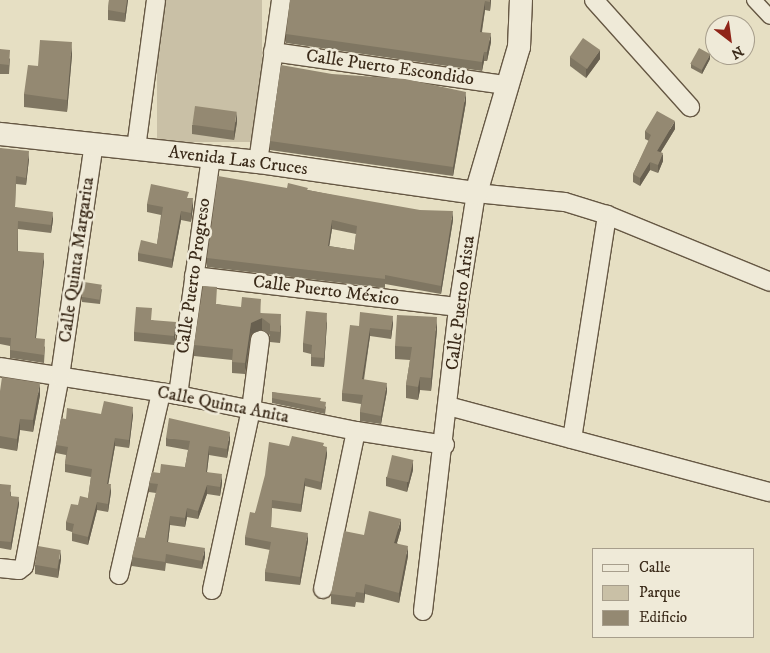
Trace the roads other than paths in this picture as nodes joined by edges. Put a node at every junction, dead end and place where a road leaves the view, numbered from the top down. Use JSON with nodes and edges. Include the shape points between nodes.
{"nodes":[{"id":1,"x":156,"y":0,"type":"edge"},
{"id":2,"x":281,"y":0,"type":"edge"},
{"id":3,"x":521,"y":0,"type":"edge"},
{"id":4,"x":594,"y":0,"type":"edge"},
{"id":5,"x":754,"y":0,"type":"edge"},
{"id":6,"x":770,"y":17,"type":"edge"},
{"id":7,"x":273,"y":52,"type":"junction"},
{"id":8,"x":506,"y":85,"type":"junction"},
{"id":9,"x":690,"y":107,"type":"dead end"},
{"id":10,"x":0,"y":134,"type":"edge"},
{"id":11,"x":94,"y":144,"type":"junction"},
{"id":12,"x":136,"y":148,"type":"junction"},
{"id":13,"x":211,"y":157,"type":"junction"},
{"id":14,"x":258,"y":162,"type":"junction"},
{"id":15,"x":476,"y":193,"type":"junction"},
{"id":16,"x":607,"y":215,"type":"junction"},
{"id":17,"x":194,"y":276,"type":"junction"},
{"id":18,"x":770,"y":282,"type":"edge"},
{"id":19,"x":458,"y":307,"type":"junction"},
{"id":20,"x":260,"y":340,"type":"dead end"},
{"id":21,"x":0,"y":368,"type":"edge"},
{"id":22,"x":60,"y":376,"type":"junction"},
{"id":23,"x":169,"y":394,"type":"junction"},
{"id":24,"x":448,"y":406,"type":"junction"},
{"id":25,"x":251,"y":410,"type":"junction"},
{"id":26,"x":356,"y":432,"type":"junction"},
{"id":27,"x":572,"y":439,"type":"junction"},
{"id":28,"x":445,"y":445,"type":"junction"},
{"id":29,"x":770,"y":492,"type":"edge"},
{"id":30,"x":0,"y":568,"type":"edge"},
{"id":31,"x":119,"y":575,"type":"dead end"},
{"id":32,"x":323,"y":588,"type":"dead end"},
{"id":33,"x":212,"y":590,"type":"dead end"},
{"id":34,"x":423,"y":611,"type":"dead end"}],
"edges":[{"from":1,"to":12,"type":"street"},
{"from":2,"to":7,"type":"street"},
{"from":3,"to":8,"type":"street","name":"Calle Puerto Arista","via":[[520,46]]},
{"from":4,"to":9,"type":"street"},
{"from":5,"to":6,"type":"street"},
{"from":7,"to":8,"type":"street","name":"Calle Puerto Escondido"},
{"from":7,"to":14,"type":"street"},
{"from":8,"to":15,"type":"street","name":"Calle Puerto Arista"},
{"from":10,"to":11,"type":"street","name":"Avenida Las Cruces"},
{"from":11,"to":12,"type":"street","name":"Avenida Las Cruces"},
{"from":11,"to":22,"type":"street","name":"Calle Quinta Margarita"},
{"from":12,"to":13,"type":"street","name":"Avenida Las Cruces"},
{"from":13,"to":14,"type":"street","name":"Avenida Las Cruces"},
{"from":13,"to":17,"type":"street","name":"Calle Puerto Progreso"},
{"from":14,"to":15,"type":"street","name":"Avenida Las Cruces"},
{"from":15,"to":16,"type":"street","via":[[565,202]]},
{"from":15,"to":19,"type":"street","name":"Calle Puerto Arista"},
{"from":16,"to":18,"type":"street"},
{"from":16,"to":27,"type":"street"},
{"from":17,"to":19,"type":"street","name":"Calle Puerto México"},
{"from":17,"to":23,"type":"street","name":"Calle Puerto Progreso"},
{"from":19,"to":24,"type":"street","name":"Calle Puerto Arista"},
{"from":20,"to":25,"type":"street"},
{"from":21,"to":22,"type":"street","name":"Calle Quinta Anita"},
{"from":22,"to":23,"type":"street","name":"Calle Quinta Anita"},
{"from":22,"to":30,"type":"street","name":"Calle Quinta Margarita","via":[[24,566],[19,570]]},
{"from":23,"to":25,"type":"street","name":"Calle Quinta Anita"},
{"from":23,"to":31,"type":"street","name":"Calle Puerto Progreso"},
{"from":24,"to":27,"type":"street"},
{"from":24,"to":28,"type":"street","name":"Calle Puerto Arista"},
{"from":25,"to":26,"type":"street","name":"Calle Quinta Anita"},
{"from":25,"to":33,"type":"street"},
{"from":26,"to":28,"type":"street","name":"Calle Quinta Anita"},
{"from":26,"to":32,"type":"street"},
{"from":27,"to":29,"type":"street"},
{"from":28,"to":34,"type":"street","name":"Calle Puerto Arista"}]}
